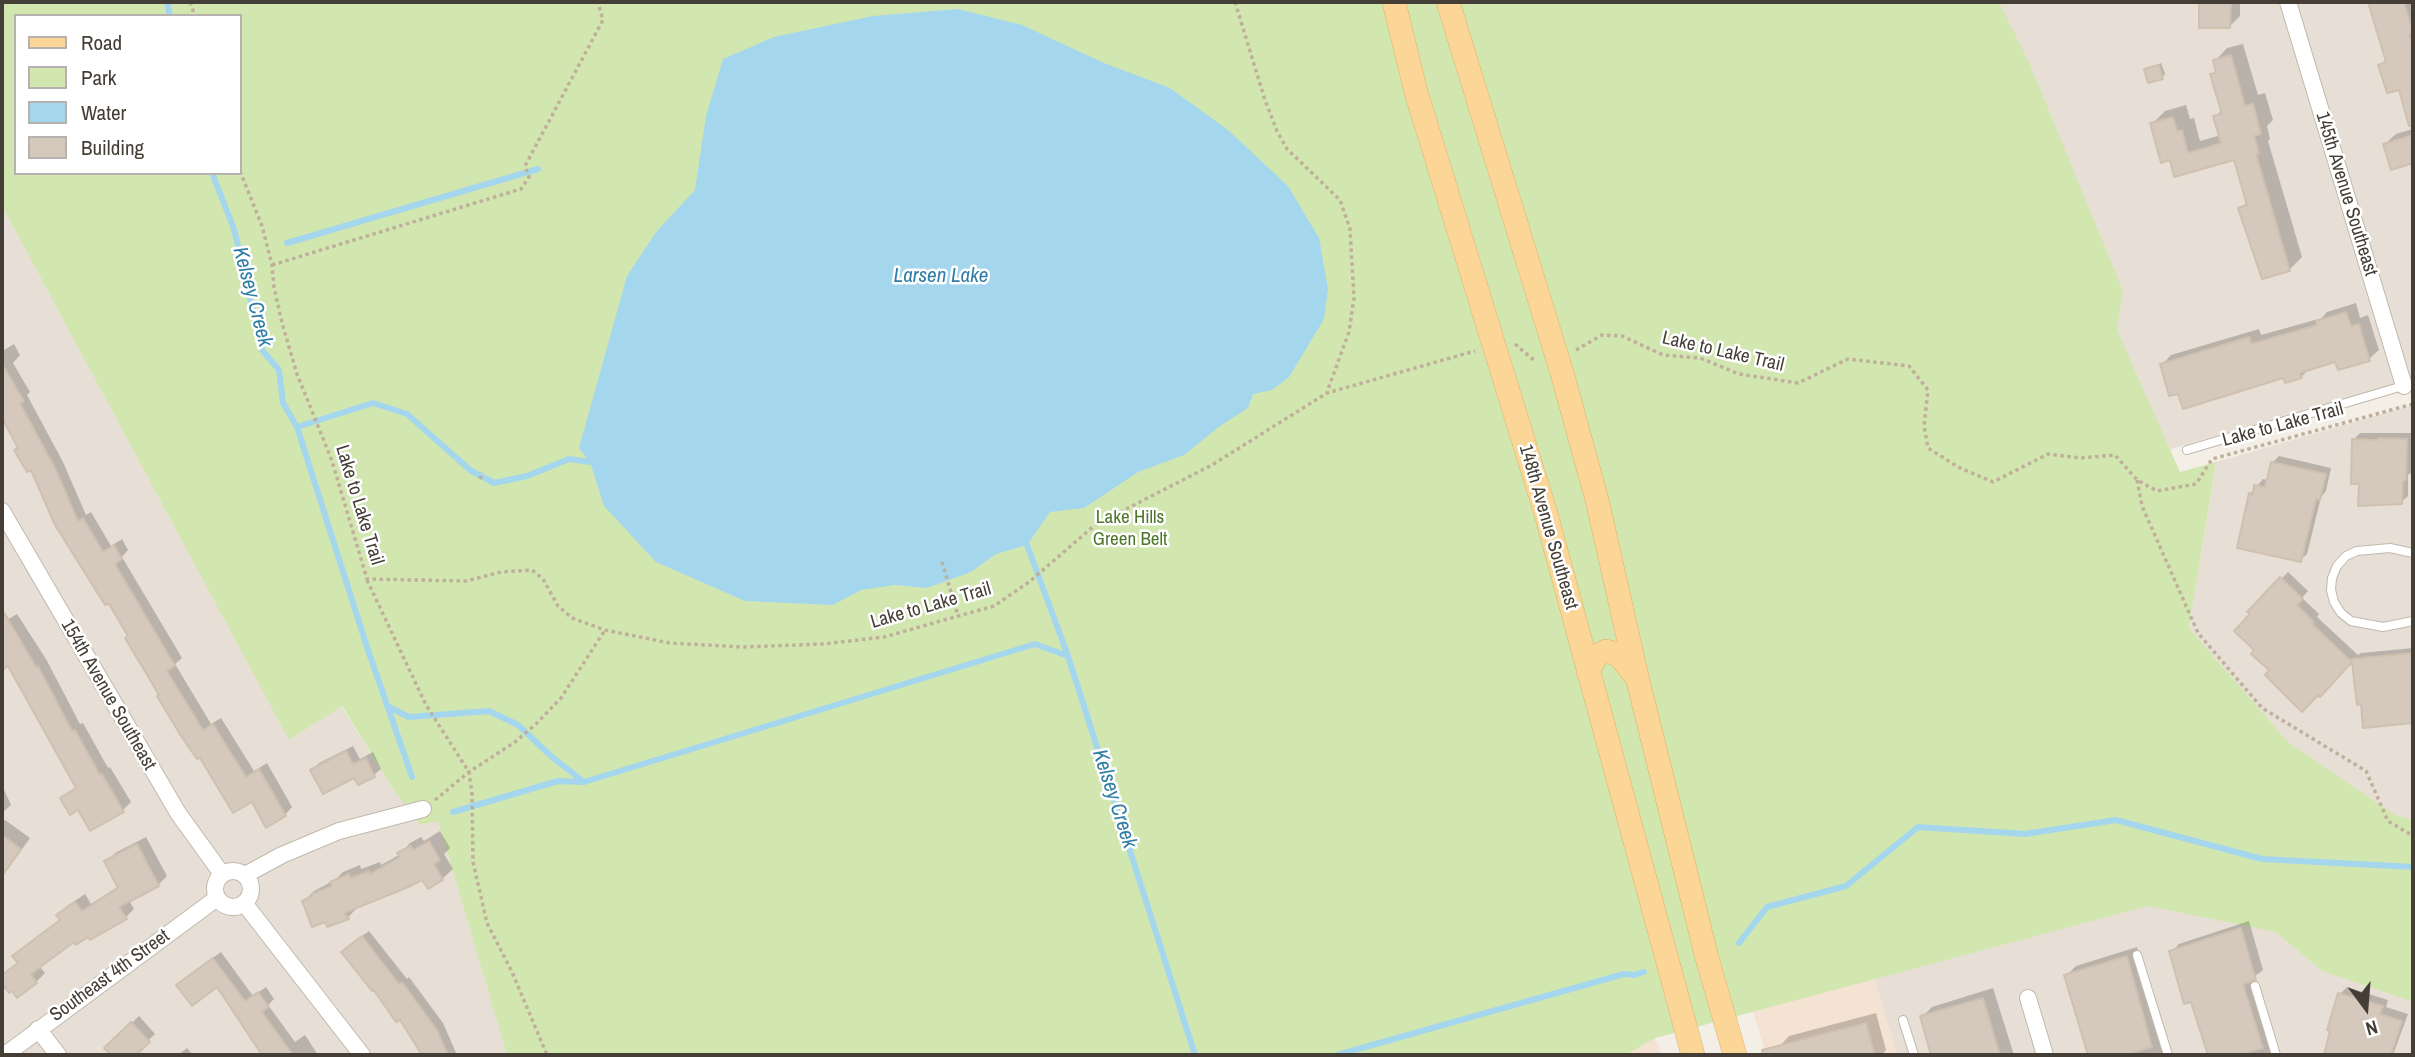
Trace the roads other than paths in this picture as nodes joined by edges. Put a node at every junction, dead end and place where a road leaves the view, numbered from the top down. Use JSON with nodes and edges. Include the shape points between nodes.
{"nodes":[{"id":1,"x":1394,"y":2,"type":"edge"},
{"id":2,"x":1448,"y":2,"type":"edge"},
{"id":3,"x":2288,"y":2,"type":"edge"},
{"id":4,"x":2409,"y":385,"type":"edge"},
{"id":5,"x":2187,"y":450,"type":"dead end"},
{"id":6,"x":2,"y":511,"type":"edge"},
{"id":7,"x":2413,"y":553,"type":"edge"},
{"id":8,"x":2413,"y":621,"type":"edge"},
{"id":9,"x":1588,"y":671,"type":"junction"},
{"id":10,"x":1638,"y":681,"type":"junction"},
{"id":11,"x":423,"y":809,"type":"road end"},
{"id":12,"x":222,"y":874,"type":"junction"},
{"id":13,"x":245,"y":875,"type":"junction"},
{"id":14,"x":217,"y":898,"type":"junction"},
{"id":15,"x":244,"y":903,"type":"junction"},
{"id":16,"x":2137,"y":955,"type":"dead end"},
{"id":17,"x":2255,"y":986,"type":"dead end"},
{"id":18,"x":2028,"y":998,"type":"dead end"},
{"id":19,"x":1903,"y":1020,"type":"dead end"},
{"id":20,"x":38,"y":1029,"type":"junction"},
{"id":21,"x":1690,"y":1054,"type":"edge"},
{"id":22,"x":5,"y":1055,"type":"edge"},
{"id":23,"x":58,"y":1055,"type":"edge"},
{"id":24,"x":362,"y":1055,"type":"edge"},
{"id":25,"x":1735,"y":1055,"type":"edge"},
{"id":26,"x":1914,"y":1055,"type":"edge"},
{"id":27,"x":2045,"y":1055,"type":"edge"},
{"id":28,"x":2168,"y":1055,"type":"edge"},
{"id":29,"x":2276,"y":1055,"type":"edge"}],
"edges":[{"from":1,"to":9,"type":"main road","name":"148th Avenue Southeast","via":[[1416,92],[1546,514]]},
{"from":2,"to":10,"type":"main road","via":[[1562,373],[1597,500]]},
{"from":3,"to":4,"type":"street","name":"145th Avenue Southeast"},
{"from":4,"to":5,"type":"lane"},
{"from":6,"to":12,"type":"street","name":"154th Avenue Southeast","via":[[178,813]]},
{"from":7,"to":8,"type":"lane","via":[[2390,548],[2357,551],[2337,566],[2331,590],[2334,603],[2351,621],[2383,628]]},
{"from":9,"to":10,"type":"main road","via":[[1600,653],[1612,652],[1624,660]]},
{"from":9,"to":21,"type":"main road","name":"148th Avenue Southeast"},
{"from":10,"to":25,"type":"main road"},
{"from":11,"to":13,"type":"street","via":[[339,831]]},
{"from":12,"to":13,"type":"street","via":[[234,870]]},
{"from":12,"to":14,"type":"street","via":[[214,888]]},
{"from":13,"to":15,"type":"street","via":[[251,892]]},
{"from":14,"to":15,"type":"street","via":[[232,907]]},
{"from":14,"to":20,"type":"street","name":"Southeast 4th Street"},
{"from":15,"to":24,"type":"street"},
{"from":16,"to":28,"type":"lane"},
{"from":17,"to":29,"type":"lane"},
{"from":18,"to":27,"type":"street"},
{"from":19,"to":26,"type":"lane"},
{"from":20,"to":22,"type":"street","name":"Southeast 4th Street"},
{"from":20,"to":23,"type":"street"}]}
